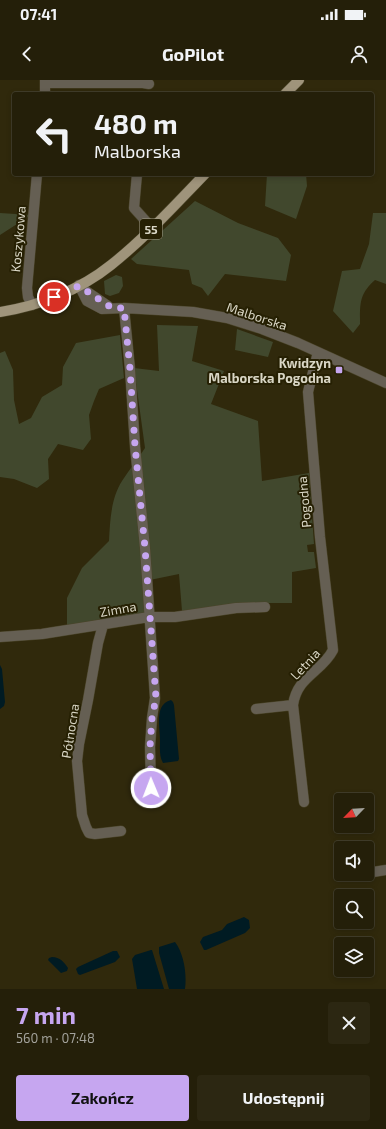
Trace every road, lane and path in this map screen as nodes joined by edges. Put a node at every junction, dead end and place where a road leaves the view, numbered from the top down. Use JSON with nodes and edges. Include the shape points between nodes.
{"nodes":[{"id":1,"x":299,"y":80,"type":"edge"},
{"id":2,"x":45,"y":82,"type":"edge"},
{"id":3,"x":149,"y":86,"type":"edge"},
{"id":4,"x":287,"y":92,"type":"edge"},
{"id":5,"x":37,"y":176,"type":"edge"},
{"id":6,"x":137,"y":176,"type":"edge"},
{"id":7,"x":204,"y":176,"type":"edge"},
{"id":8,"x":152,"y":228,"type":"junction"},
{"id":9,"x":93,"y":278,"type":"junction"},
{"id":10,"x":79,"y":286,"type":"junction"},
{"id":11,"x":92,"y":295,"type":"junction"},
{"id":12,"x":32,"y":305,"type":"junction"},
{"id":13,"x":112,"y":308,"type":"junction"},
{"id":14,"x":124,"y":308,"type":"junction"},
{"id":15,"x":0,"y":312,"type":"edge"},
{"id":16,"x":318,"y":352,"type":"junction"},
{"id":17,"x":386,"y":383,"type":"edge"},
{"id":18,"x":265,"y":608,"type":"dead end"},
{"id":19,"x":149,"y":617,"type":"junction"},
{"id":20,"x":103,"y":625,"type":"junction"},
{"id":21,"x":0,"y":637,"type":"edge"},
{"id":22,"x":333,"y":650,"type":"joint"},
{"id":23,"x":293,"y":705,"type":"junction"},
{"id":24,"x":256,"y":709,"type":"dead end"},
{"id":25,"x":151,"y":788,"type":"dead end"},
{"id":26,"x":304,"y":802,"type":"dead end"},
{"id":27,"x":121,"y":832,"type":"dead end"},
{"id":28,"x":386,"y":870,"type":"edge"},
{"id":29,"x":374,"y":872,"type":"edge"}],
"edges":[{"from":1,"to":4,"type":"main road"},
{"from":2,"to":3,"type":"street","via":[[143,83]]},
{"from":5,"to":12,"type":"street","name":"Koszykowa","via":[[27,288]]},
{"from":6,"to":8,"type":"street","via":[[134,208]]},
{"from":7,"to":8,"type":"main road","number":"55"},
{"from":8,"to":9,"type":"main road","number":"55","via":[[111,266]]},
{"from":9,"to":10,"type":"main road","number":"55"},
{"from":9,"to":11,"type":"street"},
{"from":10,"to":11,"type":"street"},
{"from":10,"to":12,"type":"main road","number":"55"},
{"from":10,"to":13,"type":"street","name":"Malborska","via":[[87,301],[102,309]]},
{"from":11,"to":13,"type":"street"},
{"from":12,"to":15,"type":"main road","number":"55"},
{"from":13,"to":14,"type":"street","name":"Malborska"},
{"from":14,"to":16,"type":"street","name":"Malborska","via":[[193,312],[227,318]]},
{"from":14,"to":19,"type":"street"},
{"from":16,"to":17,"type":"street","name":"Malborska"},
{"from":16,"to":22,"type":"street","name":"Pogodna","via":[[308,392],[320,537]]},
{"from":18,"to":19,"type":"street","name":"Zimna","via":[[236,608]]},
{"from":19,"to":20,"type":"street","name":"Zimna"},
{"from":19,"to":25,"type":"street","via":[[156,698],[150,747]]},
{"from":20,"to":21,"type":"street","name":"Zimna"},
{"from":20,"to":27,"type":"street","name":"Północna","via":[[79,744],[82,815],[89,833]]},
{"from":22,"to":23,"type":"street","name":"Letnia","via":[[330,657],[301,685],[295,694]]},
{"from":23,"to":24,"type":"street"},
{"from":23,"to":26,"type":"street"},
{"from":28,"to":29,"type":"street"}]}
